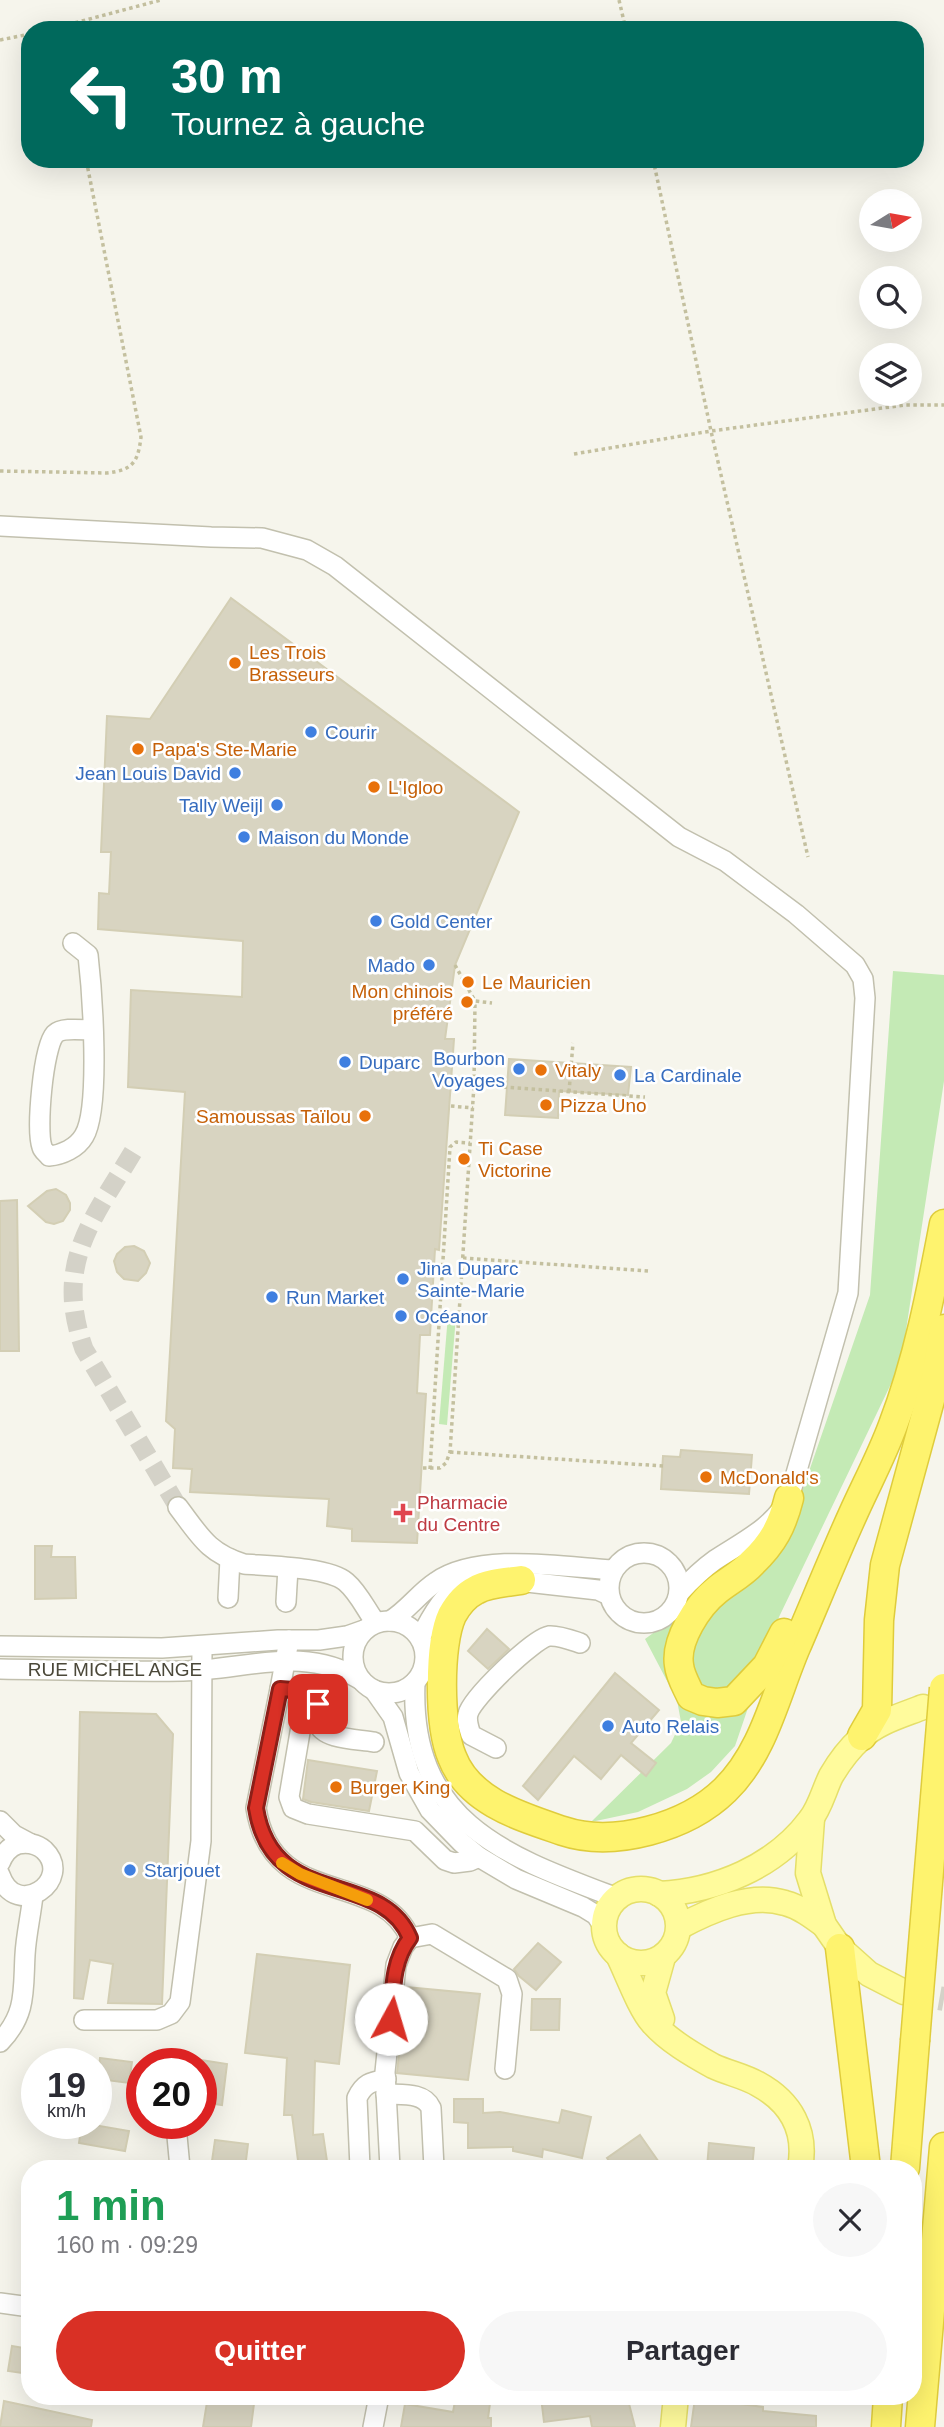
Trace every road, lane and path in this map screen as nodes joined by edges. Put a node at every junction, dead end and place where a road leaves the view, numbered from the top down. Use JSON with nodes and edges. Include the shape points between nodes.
{"nodes":[{"id":1,"x":162,"y":0,"type":"edge"},
{"id":2,"x":620,"y":0,"type":"edge"},
{"id":3,"x":86,"y":21,"type":"edge"},
{"id":4,"x":624,"y":21,"type":"edge"},
{"id":5,"x":21,"y":36,"type":"edge"},
{"id":6,"x":0,"y":40,"type":"edge"},
{"id":7,"x":88,"y":168,"type":"edge"},
{"id":8,"x":655,"y":168,"type":"edge"},
{"id":9,"x":944,"y":405,"type":"edge"},
{"id":10,"x":711,"y":431,"type":"junction"},
{"id":11,"x":574,"y":454,"type":"dead end"},
{"id":12,"x":0,"y":471,"type":"edge"},
{"id":13,"x":0,"y":526,"type":"edge"},
{"id":14,"x":808,"y":856,"type":"dead end"},
{"id":15,"x":73,"y":943,"type":"dead end"},
{"id":16,"x":455,"y":965,"type":"dead end"},
{"id":17,"x":475,"y":1001,"type":"junction"},
{"id":18,"x":492,"y":1003,"type":"dead end"},
{"id":19,"x":93,"y":1030,"type":"junction"},
{"id":20,"x":573,"y":1043,"type":"dead end"},
{"id":21,"x":474,"y":1085,"type":"junction"},
{"id":22,"x":569,"y":1092,"type":"junction"},
{"id":23,"x":645,"y":1097,"type":"dead end"},
{"id":24,"x":451,"y":1106,"type":"dead end"},
{"id":25,"x":473,"y":1108,"type":"junction"},
{"id":26,"x":470,"y":1143,"type":"junction"},
{"id":27,"x":944,"y":1224,"type":"edge"},
{"id":28,"x":463,"y":1258,"type":"junction"},
{"id":29,"x":649,"y":1271,"type":"dead end"},
{"id":30,"x":944,"y":1329,"type":"edge"},
{"id":31,"x":450,"y":1452,"type":"junction"},
{"id":32,"x":663,"y":1466,"type":"dead end"},
{"id":33,"x":423,"y":1468,"type":"dead end"},
{"id":34,"x":430,"y":1469,"type":"junction"},
{"id":35,"x":789,"y":1498,"type":"junction"},
{"id":36,"x":178,"y":1507,"type":"tunnel mouth"},
{"id":37,"x":834,"y":1558,"type":"junction"},
{"id":38,"x":230,"y":1559,"type":"junction"},
{"id":39,"x":288,"y":1569,"type":"junction"},
{"id":40,"x":613,"y":1570,"type":"junction"},
{"id":41,"x":521,"y":1580,"type":"junction"},
{"id":42,"x":679,"y":1593,"type":"junction"},
{"id":43,"x":609,"y":1595,"type":"junction"},
{"id":44,"x":228,"y":1598,"type":"dead end"},
{"id":45,"x":286,"y":1602,"type":"dead end"},
{"id":46,"x":377,"y":1624,"type":"junction"},
{"id":47,"x":419,"y":1638,"type":"junction"},
{"id":48,"x":289,"y":1640,"type":"junction"},
{"id":49,"x":580,"y":1643,"type":"dead end"},
{"id":50,"x":0,"y":1646,"type":"edge"},
{"id":51,"x":202,"y":1646,"type":"junction"},
{"id":52,"x":286,"y":1660,"type":"junction"},
{"id":53,"x":0,"y":1669,"type":"edge"},
{"id":54,"x":201,"y":1671,"type":"junction"},
{"id":55,"x":415,"y":1682,"type":"junction"},
{"id":56,"x":368,"y":1685,"type":"junction"},
{"id":57,"x":280,"y":1689,"type":"junction"},
{"id":58,"x":307,"y":1691,"type":"junction"},
{"id":59,"x":934,"y":1697,"type":"edge"},
{"id":60,"x":862,"y":1736,"type":"junction"},
{"id":61,"x":374,"y":1742,"type":"dead end"},
{"id":62,"x":496,"y":1748,"type":"dead end"},
{"id":63,"x":811,"y":1819,"type":"junction"},
{"id":64,"x":0,"y":1821,"type":"edge"},
{"id":65,"x":29,"y":1843,"type":"junction"},
{"id":66,"x":2,"y":1852,"type":"edge"},
{"id":67,"x":479,"y":1857,"type":"junction"},
{"id":68,"x":0,"y":1875,"type":"edge"},
{"id":69,"x":13,"y":1892,"type":"junction"},
{"id":70,"x":659,"y":1894,"type":"junction"},
{"id":71,"x":33,"y":1895,"type":"junction"},
{"id":72,"x":617,"y":1898,"type":"junction"},
{"id":73,"x":604,"y":1927,"type":"junction"},
{"id":74,"x":678,"y":1927,"type":"junction"},
{"id":75,"x":832,"y":1936,"type":"junction"},
{"id":76,"x":410,"y":1938,"type":"junction"},
{"id":77,"x":25,"y":1953,"type":"junction"},
{"id":78,"x":618,"y":1955,"type":"junction"},
{"id":79,"x":663,"y":1957,"type":"junction"},
{"id":80,"x":904,"y":1992,"type":"tunnel mouth"},
{"id":81,"x":84,"y":2020,"type":"dead end"},
{"id":82,"x":671,"y":2039,"type":"junction"},
{"id":83,"x":0,"y":2042,"type":"edge"},
{"id":84,"x":505,"y":2069,"type":"dead end"},
{"id":85,"x":386,"y":2086,"type":"junction"},
{"id":86,"x":177,"y":2139,"type":"edge"},
{"id":87,"x":944,"y":2147,"type":"edge"},
{"id":88,"x":179,"y":2160,"type":"edge"},
{"id":89,"x":360,"y":2160,"type":"edge"},
{"id":90,"x":390,"y":2160,"type":"edge"},
{"id":91,"x":434,"y":2160,"type":"edge"},
{"id":92,"x":801,"y":2160,"type":"edge"},
{"id":93,"x":865,"y":2160,"type":"edge"},
{"id":94,"x":906,"y":2160,"type":"edge"},
{"id":95,"x":0,"y":2302,"type":"edge"},
{"id":96,"x":21,"y":2306,"type":"edge"},
{"id":97,"x":922,"y":2404,"type":"edge"},
{"id":98,"x":377,"y":2405,"type":"edge"},
{"id":99,"x":675,"y":2405,"type":"edge"},
{"id":100,"x":873,"y":2405,"type":"edge"},
{"id":101,"x":887,"y":2405,"type":"edge"},
{"id":102,"x":922,"y":2405,"type":"edge"},
{"id":103,"x":373,"y":2427,"type":"edge"},
{"id":104,"x":673,"y":2427,"type":"edge"},
{"id":105,"x":874,"y":2427,"type":"edge"},
{"id":106,"x":886,"y":2427,"type":"edge"},
{"id":107,"x":920,"y":2427,"type":"edge"}],
"edges":[{"from":1,"to":3,"type":"path"},
{"from":2,"to":4,"type":"path"},
{"from":5,"to":6,"type":"path"},
{"from":7,"to":12,"type":"path","via":[[141,437],[138,457],[124,471],[107,473]]},
{"from":8,"to":10,"type":"path"},
{"from":9,"to":10,"type":"path","via":[[905,405]]},
{"from":10,"to":11,"type":"path"},
{"from":10,"to":14,"type":"path"},
{"from":13,"to":35,"type":"street","via":[[262,538],[307,550],[335,566],[679,837],[725,860],[752,880],[855,965],[863,979],[865,998],[851,1274]]},
{"from":15,"to":19,"type":"street","via":[[88,954]]},
{"from":16,"to":17,"type":"path"},
{"from":17,"to":18,"type":"path"},
{"from":17,"to":21,"type":"path"},
{"from":19,"to":19,"type":"street","via":[[92,1116],[84,1138],[61,1155],[49,1156],[42,1147],[41,1094],[54,1035]]},
{"from":20,"to":22,"type":"path"},
{"from":21,"to":22,"type":"path"},
{"from":21,"to":25,"type":"path"},
{"from":22,"to":23,"type":"path"},
{"from":24,"to":25,"type":"path"},
{"from":25,"to":26,"type":"path"},
{"from":26,"to":28,"type":"path"},
{"from":26,"to":34,"type":"path","via":[[456,1142],[450,1147]]},
{"from":27,"to":37,"type":"highway","via":[[904,1395]]},
{"from":28,"to":29,"type":"path"},
{"from":28,"to":31,"type":"path"},
{"from":30,"to":60,"type":"highway","via":[[936,1378],[885,1565],[877,1710]]},
{"from":31,"to":32,"type":"path"},
{"from":31,"to":34,"type":"path","via":[[446,1463]]},
{"from":33,"to":34,"type":"path"},
{"from":35,"to":37,"type":"highway","via":[[776,1535],[751,1565],[714,1592],[693,1618],[681,1644],[678,1665],[691,1696],[717,1703],[734,1701],[767,1666],[797,1608]]},
{"from":35,"to":42,"type":"street","via":[[781,1514],[698,1572]]},
{"from":36,"to":38,"type":"street","via":[[216,1553]]},
{"from":37,"to":41,"type":"highway","via":[[753,1755],[741,1771],[707,1805],[678,1821],[624,1836],[569,1833],[529,1819],[474,1789],[452,1758],[442,1718],[445,1648],[452,1616],[476,1589]]},
{"from":38,"to":39,"type":"street"},
{"from":38,"to":44,"type":"street"},
{"from":39,"to":45,"type":"street"},
{"from":39,"to":46,"type":"street","via":[[334,1574],[348,1583]]},
{"from":40,"to":42,"type":"street","via":[[631,1555],[648,1553],[673,1568]]},
{"from":40,"to":43,"type":"street"},
{"from":40,"to":46,"type":"street","via":[[505,1563],[469,1568],[436,1581],[405,1612]]},
{"from":41,"to":43,"type":"street"},
{"from":41,"to":47,"type":"street","via":[[485,1580],[451,1591]]},
{"from":42,"to":43,"type":"street","via":[[673,1609],[660,1620],[643,1624],[627,1620],[614,1609]]},
{"from":46,"to":47,"type":"street","via":[[401,1623]]},
{"from":46,"to":48,"type":"street","name":"RUE MICHEL ANGE","via":[[347,1636]]},
{"from":46,"to":56,"type":"street","via":[[353,1649],[356,1671]]},
{"from":47,"to":55,"type":"street","via":[[425,1661]]},
{"from":48,"to":51,"type":"street","name":"RUE MICHEL ANGE"},
{"from":48,"to":52,"type":"street"},
{"from":49,"to":62,"type":"street","via":[[550,1636],[537,1641],[473,1704],[467,1725],[471,1735]]},
{"from":50,"to":51,"type":"street","name":"RUE MICHEL ANGE"},
{"from":51,"to":54,"type":"street"},
{"from":52,"to":54,"type":"street","name":"RUE MICHEL ANGE"},
{"from":52,"to":56,"type":"street","name":"RUE MICHEL ANGE","via":[[344,1670]]},
{"from":52,"to":57,"type":"street"},
{"from":53,"to":54,"type":"street","name":"RUE MICHEL ANGE"},
{"from":54,"to":81,"type":"street","via":[[201,1841],[180,2002],[172,2014],[157,2020]]},
{"from":55,"to":56,"type":"street","via":[[396,1693]]},
{"from":55,"to":72,"type":"street","via":[[425,1761],[453,1811],[486,1840],[528,1864]]},
{"from":56,"to":67,"type":"street","via":[[393,1717],[409,1773],[430,1810]]},
{"from":57,"to":58,"type":"street"},
{"from":57,"to":76,"type":"street","via":[[256,1808],[266,1843],[280,1861],[300,1874],[381,1905],[405,1926]]},
{"from":58,"to":61,"type":"street","via":[[316,1695],[317,1719],[325,1734]]},
{"from":58,"to":67,"type":"street","via":[[289,1797],[293,1808],[415,1831],[454,1863]]},
{"from":59,"to":60,"type":"main road"},
{"from":59,"to":94,"type":"highway","bridge":true},
{"from":60,"to":63,"type":"main road","via":[[832,1774]]},
{"from":63,"to":70,"type":"main road","via":[[768,1859],[740,1875],[685,1892]]},
{"from":63,"to":75,"type":"main road","via":[[808,1873]]},
{"from":64,"to":65,"type":"street"},
{"from":65,"to":66,"type":"street"},
{"from":65,"to":71,"type":"street","via":[[45,1851],[52,1867],[48,1884]]},
{"from":67,"to":73,"type":"street","via":[[516,1879],[583,1907]]},
{"from":68,"to":69,"type":"street"},
{"from":69,"to":71,"type":"street"},
{"from":69,"to":77,"type":"street"},
{"from":70,"to":72,"type":"main road","via":[[630,1890]]},
{"from":70,"to":74,"type":"main road","via":[[677,1914]]},
{"from":71,"to":77,"type":"street"},
{"from":72,"to":73,"type":"main road","via":[[607,1911]]},
{"from":73,"to":78,"type":"main road"},
{"from":74,"to":75,"type":"main road","via":[[757,1899],[803,1910]]},
{"from":74,"to":79,"type":"main road","via":[[671,1949]]},
{"from":75,"to":80,"type":"main road","via":[[869,1974]]},
{"from":75,"to":93,"type":"highway"},
{"from":76,"to":84,"type":"street","via":[[432,1934],[507,1979],[512,1994]]},
{"from":76,"to":85,"type":"street","via":[[396,1965]]},
{"from":77,"to":83,"type":"street","via":[[25,1992],[18,2018]]},
{"from":78,"to":79,"type":"main road","via":[[640,1963]]},
{"from":78,"to":82,"type":"main road","via":[[650,2021]]},
{"from":79,"to":82,"type":"main road","via":[[653,1993]]},
{"from":82,"to":92,"type":"main road","via":[[783,2101],[800,2130]]},
{"from":85,"to":89,"type":"street","via":[[369,2082],[357,2098]]},
{"from":85,"to":90,"type":"street"},
{"from":85,"to":91,"type":"street","via":[[428,2102]]},
{"from":86,"to":88,"type":"street"},
{"from":87,"to":97,"type":"highway"},
{"from":95,"to":96,"type":"street"},
{"from":98,"to":103,"type":"street"},
{"from":99,"to":104,"type":"main road"},
{"from":100,"to":105,"type":"highway"},
{"from":101,"to":106,"type":"highway"},
{"from":102,"to":107,"type":"highway"}]}
